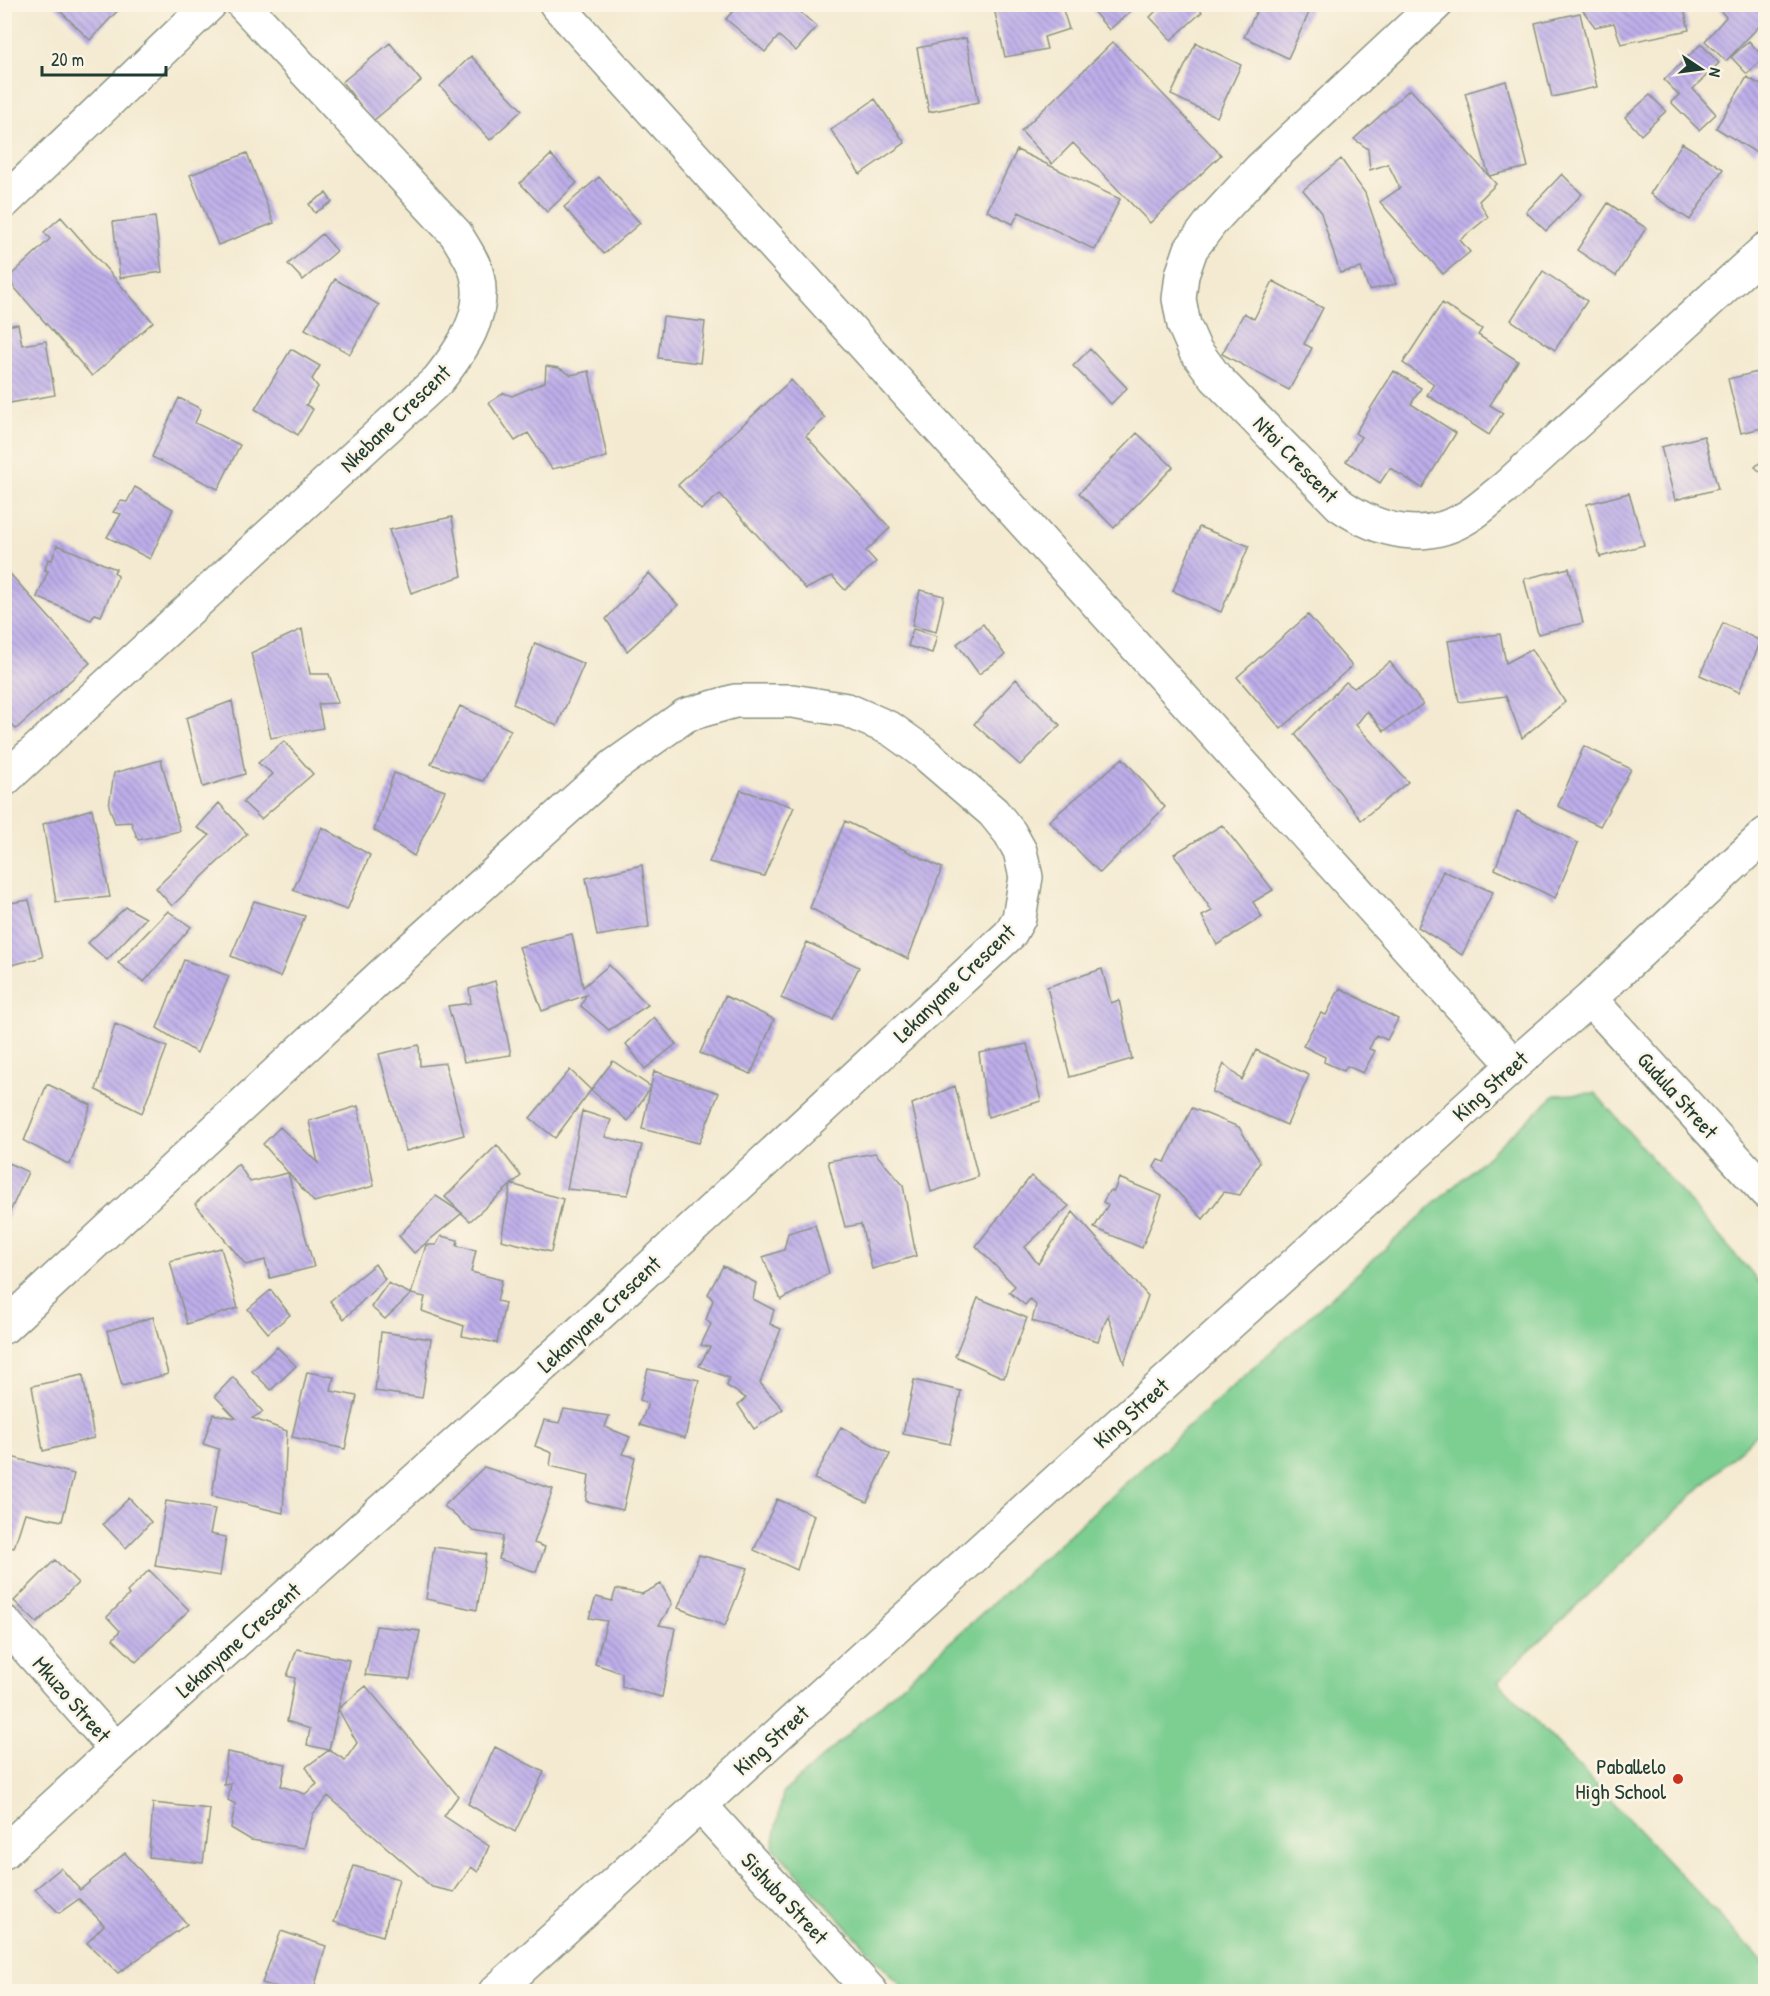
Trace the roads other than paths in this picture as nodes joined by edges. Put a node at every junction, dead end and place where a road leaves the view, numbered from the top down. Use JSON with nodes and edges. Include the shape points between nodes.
{"nodes":[{"id":1,"x":210,"y":4,"type":"edge"},
{"id":2,"x":243,"y":4,"type":"edge"},
{"id":3,"x":556,"y":4,"type":"edge"},
{"id":4,"x":1436,"y":4,"type":"edge"},
{"id":5,"x":4,"y":202,"type":"edge"},
{"id":6,"x":1766,"y":249,"type":"edge"},
{"id":7,"x":4,"y":780,"type":"edge"},
{"id":8,"x":1766,"y":834,"type":"edge"},
{"id":9,"x":1590,"y":999,"type":"junction"},
{"id":10,"x":1514,"y":1065,"type":"junction"},
{"id":11,"x":1766,"y":1192,"type":"edge"},
{"id":12,"x":4,"y":1327,"type":"edge"},
{"id":13,"x":4,"y":1622,"type":"edge"},
{"id":14,"x":116,"y":1749,"type":"junction"},
{"id":15,"x":700,"y":1805,"type":"junction"},
{"id":16,"x":4,"y":1852,"type":"edge"},
{"id":17,"x":495,"y":1992,"type":"edge"},
{"id":18,"x":871,"y":1992,"type":"edge"}],
"edges":[{"from":1,"to":5,"type":"street"},
{"from":2,"to":7,"type":"street","name":"Nkebane Crescent","via":[[456,234],[477,276],[476,318],[456,357],[438,380]]},
{"from":3,"to":10,"type":"street"},
{"from":4,"to":6,"type":"street","name":"Ntoi Crescent","via":[[1252,178],[1191,249],[1182,275],[1179,299],[1184,325],[1195,350],[1216,378],[1340,505],[1385,529],[1416,533],[1443,528],[1467,517],[1505,488]]},
{"from":8,"to":9,"type":"street","name":"King Street"},
{"from":9,"to":10,"type":"street","name":"King Street"},
{"from":9,"to":11,"type":"street","name":"Gudula Street"},
{"from":10,"to":15,"type":"street","name":"King Street"},
{"from":12,"to":14,"type":"street","name":"Lekanyane Crescent","via":[[383,974],[614,766],[686,715],[735,701],[792,701],[847,710],[891,729],[923,752],[993,812],[1020,851],[1026,877],[1019,918],[1010,934],[577,1335]]},
{"from":13,"to":14,"type":"street","name":"Mkuzo Street"},
{"from":14,"to":16,"type":"street","name":"Lekanyane Crescent"},
{"from":15,"to":17,"type":"street","name":"King Street"},
{"from":15,"to":18,"type":"street","name":"Sishuba Street"}]}
